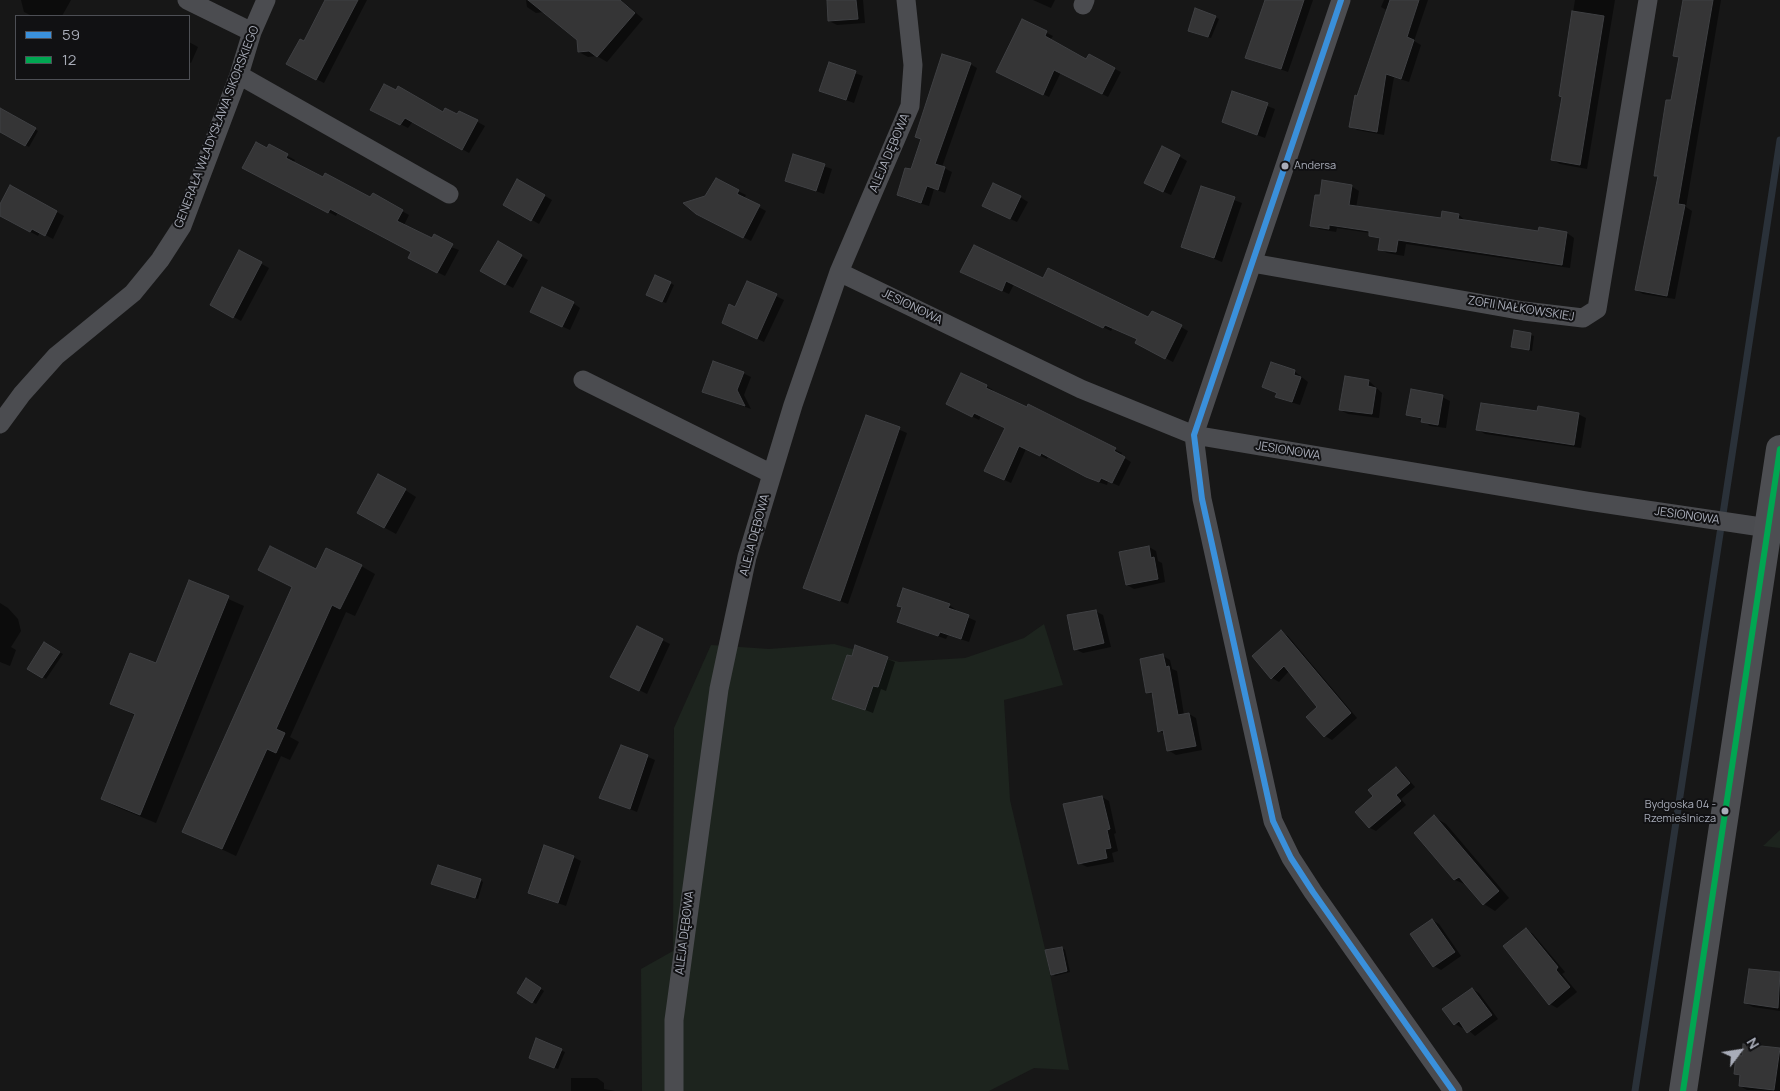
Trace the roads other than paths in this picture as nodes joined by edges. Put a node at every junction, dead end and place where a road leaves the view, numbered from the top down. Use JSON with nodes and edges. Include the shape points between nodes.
{"nodes":[{"id":1,"x":187,"y":0,"type":"edge"},
{"id":2,"x":266,"y":0,"type":"edge"},
{"id":3,"x":906,"y":0,"type":"edge"},
{"id":4,"x":1341,"y":0,"type":"edge"},
{"id":5,"x":1648,"y":0,"type":"edge"},
{"id":6,"x":252,"y":32,"type":"junction"},
{"id":7,"x":239,"y":75,"type":"junction"},
{"id":8,"x":449,"y":194,"type":"dead end"},
{"id":9,"x":1252,"y":263,"type":"junction"},
{"id":10,"x":839,"y":272,"type":"junction"},
{"id":11,"x":583,"y":380,"type":"dead end"},
{"id":12,"x":0,"y":424,"type":"edge"},
{"id":13,"x":1194,"y":436,"type":"junction"},
{"id":14,"x":1780,"y":449,"type":"edge"},
{"id":15,"x":772,"y":474,"type":"junction"},
{"id":16,"x":1768,"y":528,"type":"junction"},
{"id":17,"x":674,"y":1091,"type":"edge"},
{"id":18,"x":1453,"y":1091,"type":"edge"},
{"id":19,"x":1683,"y":1091,"type":"edge"}],
"edges":[{"from":1,"to":6,"type":"street"},
{"from":2,"to":6,"type":"street","name":"GENERAŁA WŁADYSŁAWA SIKORSKIEGO"},
{"from":3,"to":10,"type":"street","name":"ALEJA DĘBOWA","via":[[913,65],[910,106]]},
{"from":4,"to":9,"type":"street"},
{"from":5,"to":9,"type":"street","name":"ZOFII NAŁKOWSKIEJ","via":[[1597,309],[1583,318],[1524,311]]},
{"from":6,"to":7,"type":"street","name":"GENERAŁA WŁADYSŁAWA SIKORSKIEGO"},
{"from":7,"to":8,"type":"street"},
{"from":7,"to":12,"type":"street","name":"GENERAŁA WŁADYSŁAWA SIKORSKIEGO","via":[[182,226],[160,260],[133,293],[56,356]]},
{"from":9,"to":13,"type":"street"},
{"from":10,"to":13,"type":"street","name":"JESIONOWA","via":[[1081,389]]},
{"from":10,"to":15,"type":"street","name":"ALEJA DĘBOWA"},
{"from":11,"to":15,"type":"street"},
{"from":13,"to":16,"type":"street","name":"JESIONOWA"},
{"from":13,"to":18,"type":"street","via":[[1202,499],[1273,821],[1313,892]]},
{"from":14,"to":16,"type":"main road"},
{"from":15,"to":17,"type":"street","name":"ALEJA DĘBOWA","via":[[748,556],[718,689],[674,1020]]},
{"from":16,"to":19,"type":"main road"}]}
